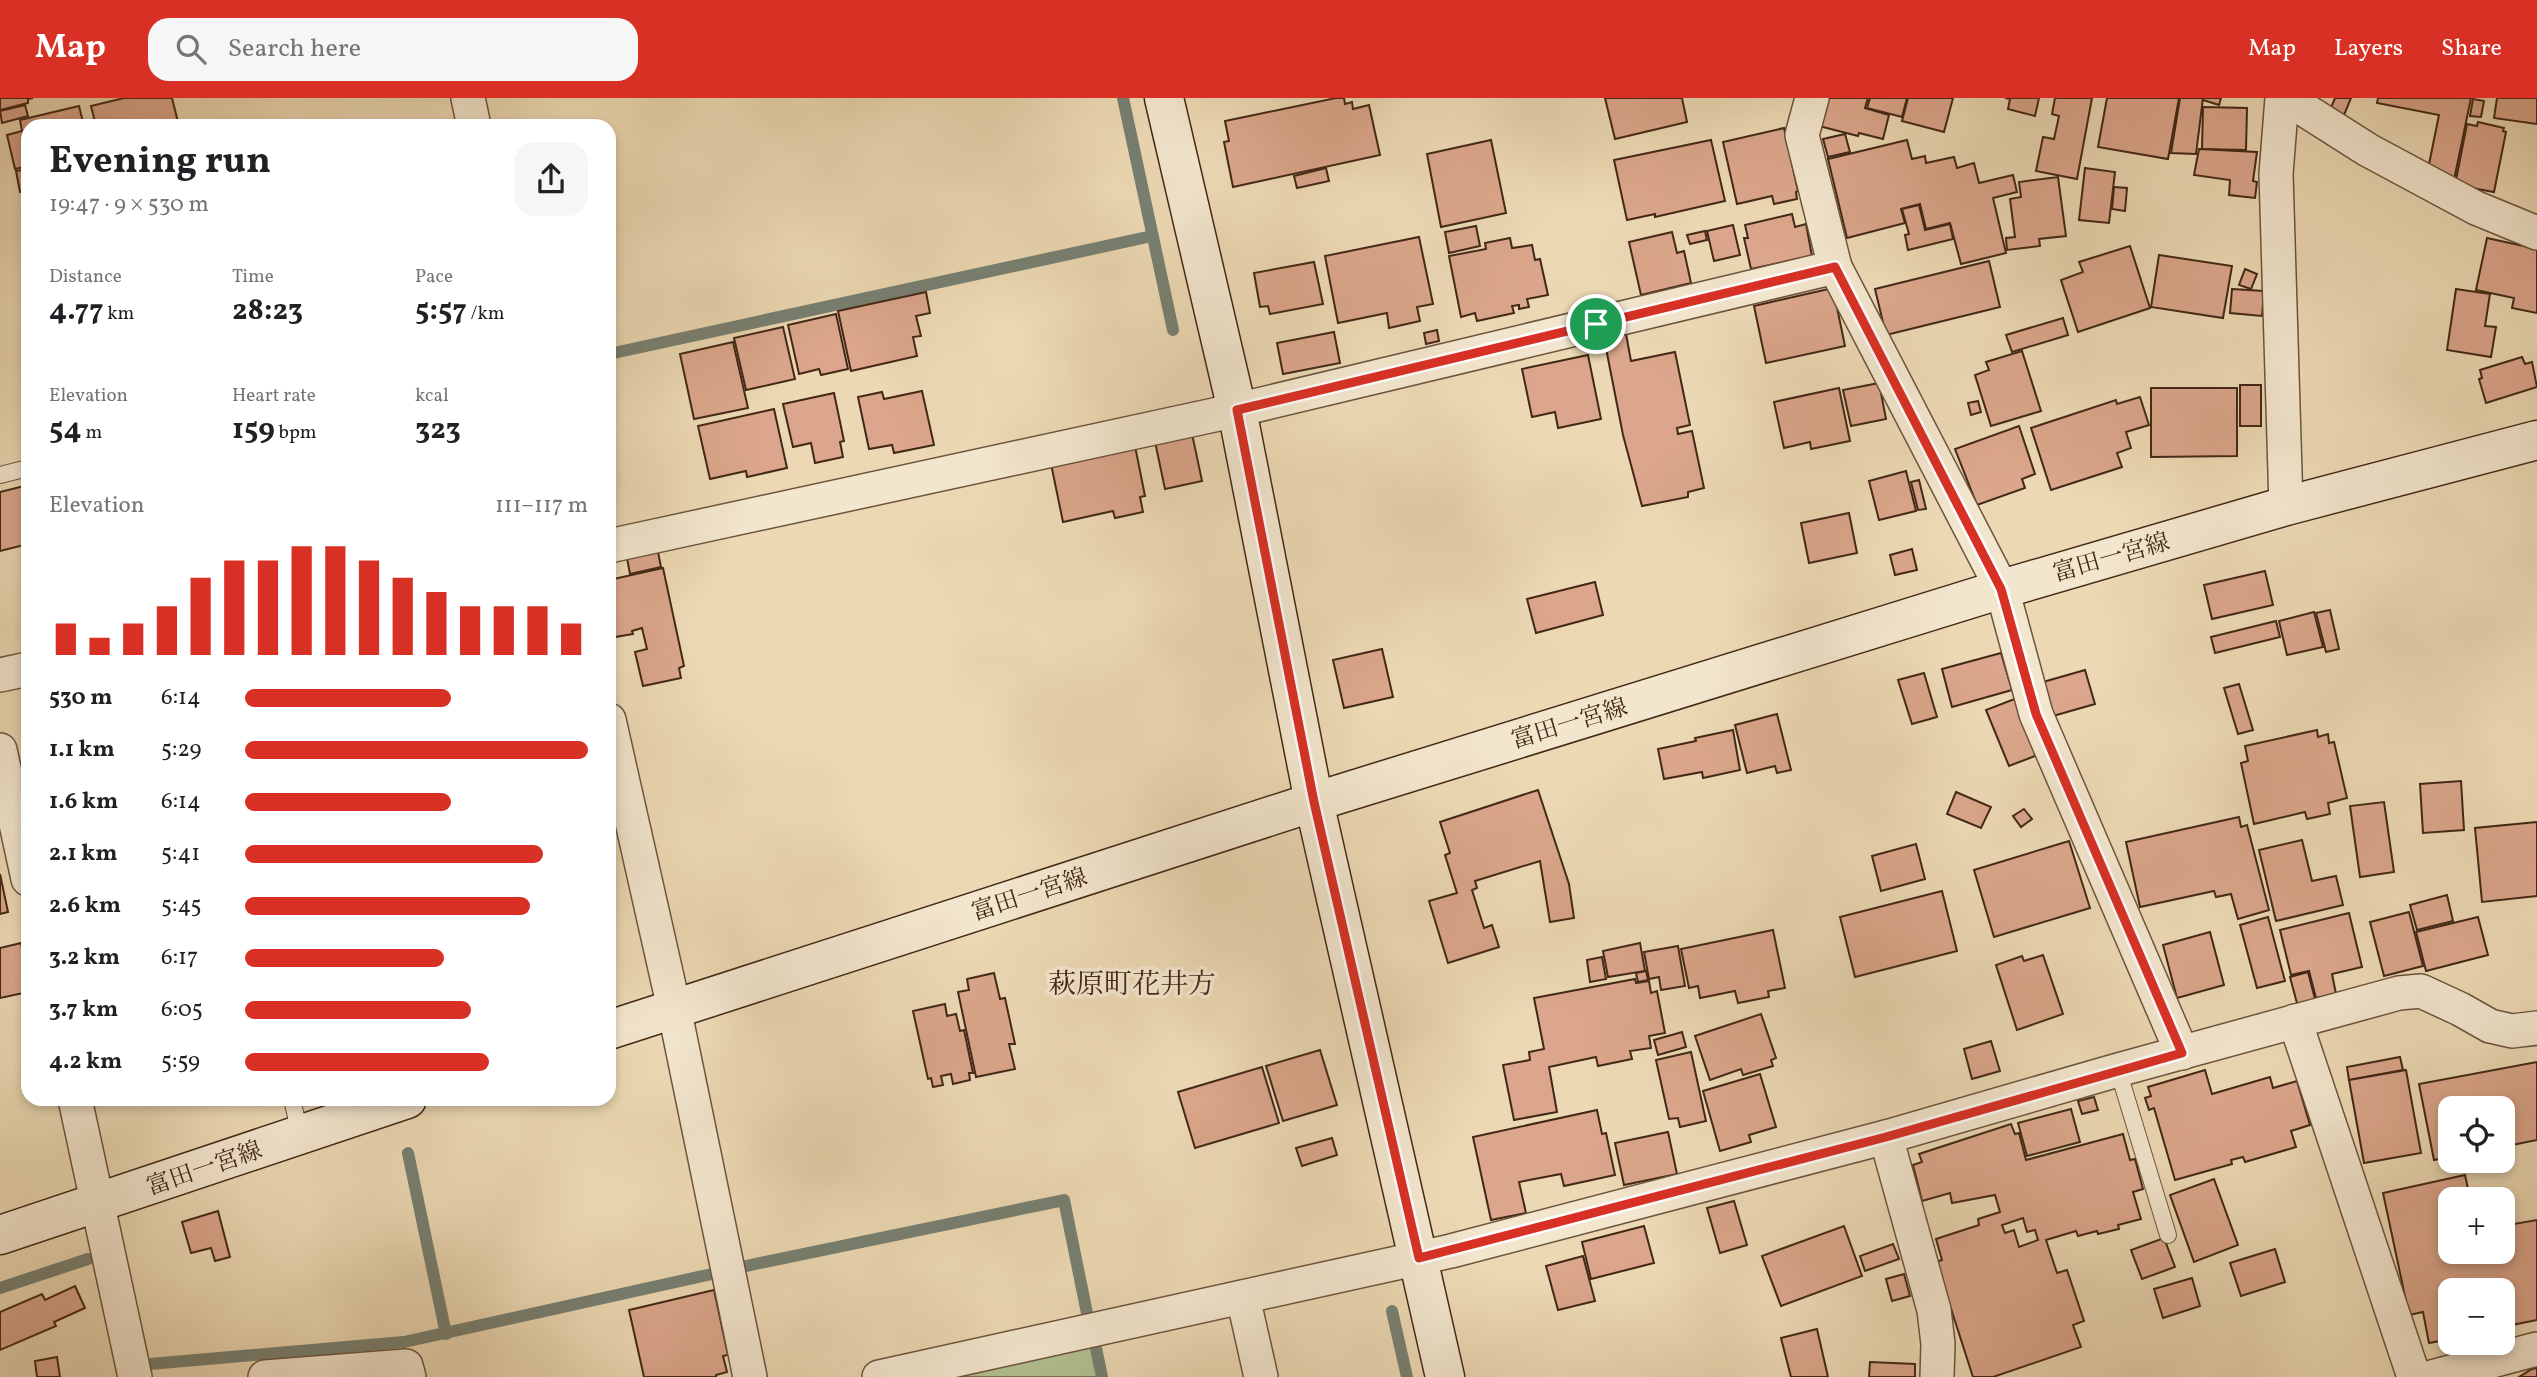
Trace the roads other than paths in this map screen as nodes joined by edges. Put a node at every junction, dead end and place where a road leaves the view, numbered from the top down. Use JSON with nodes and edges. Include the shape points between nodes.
{"nodes":[{"id":1,"x":468,"y":98,"type":"edge"},
{"id":2,"x":1164,"y":98,"type":"edge"},
{"id":3,"x":1812,"y":98,"type":"edge"},
{"id":4,"x":2284,"y":98,"type":"edge"},
{"id":5,"x":472,"y":119,"type":"edge"},
{"id":6,"x":2537,"y":233,"type":"edge"},
{"id":7,"x":1835,"y":267,"type":"junction"},
{"id":8,"x":1237,"y":410,"type":"junction"},
{"id":9,"x":2537,"y":440,"type":"edge"},
{"id":10,"x":21,"y":470,"type":"edge"},
{"id":11,"x":0,"y":475,"type":"edge"},
{"id":12,"x":2286,"y":506,"type":"junction"},
{"id":13,"x":616,"y":544,"type":"edge"},
{"id":14,"x":2001,"y":589,"type":"junction"},
{"id":15,"x":21,"y":670,"type":"edge"},
{"id":16,"x":0,"y":675,"type":"edge"},
{"id":17,"x":0,"y":750,"type":"edge"},
{"id":18,"x":616,"y":751,"type":"edge"},
{"id":19,"x":1314,"y":802,"type":"junction"},
{"id":20,"x":21,"y":847,"type":"edge"},
{"id":21,"x":674,"y":1008,"type":"junction"},
{"id":22,"x":2295,"y":1021,"type":"junction"},
{"id":23,"x":616,"y":1028,"type":"edge"},
{"id":24,"x":2537,"y":1028,"type":"edge"},
{"id":25,"x":2182,"y":1053,"type":"junction"},
{"id":26,"x":2118,"y":1070,"type":"junction"},
{"id":27,"x":76,"y":1106,"type":"edge"},
{"id":28,"x":364,"y":1106,"type":"edge"},
{"id":29,"x":296,"y":1117,"type":"edge"},
{"id":30,"x":1886,"y":1137,"type":"junction"},
{"id":31,"x":97,"y":1204,"type":"junction"},
{"id":32,"x":0,"y":1235,"type":"edge"},
{"id":33,"x":2168,"y":1235,"type":"dead end"},
{"id":34,"x":1419,"y":1258,"type":"junction"},
{"id":35,"x":1243,"y":1297,"type":"junction"},
{"id":36,"x":2537,"y":1349,"type":"edge"},
{"id":37,"x":942,"y":1370,"type":"edge"},
{"id":38,"x":135,"y":1377,"type":"edge"},
{"id":39,"x":265,"y":1377,"type":"edge"},
{"id":40,"x":409,"y":1377,"type":"edge"},
{"id":41,"x":750,"y":1377,"type":"edge"},
{"id":42,"x":880,"y":1377,"type":"edge"},
{"id":43,"x":1261,"y":1377,"type":"edge"},
{"id":44,"x":1445,"y":1377,"type":"edge"},
{"id":45,"x":1937,"y":1377,"type":"edge"},
{"id":46,"x":2414,"y":1377,"type":"edge"},
{"id":47,"x":2432,"y":1377,"type":"edge"}],
"edges":[{"from":1,"to":5,"type":"street"},
{"from":2,"to":8,"type":"main road"},
{"from":3,"to":7,"type":"street","via":[[1802,135]]},
{"from":4,"to":6,"type":"street","via":[[2476,208]]},
{"from":4,"to":12,"type":"street","via":[[2276,174]]},
{"from":7,"to":8,"type":"street"},
{"from":7,"to":14,"type":"street"},
{"from":8,"to":13,"type":"street"},
{"from":8,"to":19,"type":"main road"},
{"from":9,"to":12,"type":"main road","name":"富田一宮線"},
{"from":10,"to":11,"type":"lane"},
{"from":12,"to":14,"type":"main road","name":"富田一宮線"},
{"from":14,"to":19,"type":"main road","name":"富田一宮線"},
{"from":14,"to":25,"type":"street","via":[[2036,714]]},
{"from":15,"to":16,"type":"street"},
{"from":17,"to":20,"type":"street"},
{"from":18,"to":21,"type":"street"},
{"from":19,"to":21,"type":"main road","name":"富田一宮線"},
{"from":19,"to":34,"type":"main road"},
{"from":21,"to":23,"type":"main road","name":"富田一宮線"},
{"from":21,"to":41,"type":"street"},
{"from":22,"to":24,"type":"street","via":[[2421,991],[2490,1026],[2512,1031]]},
{"from":22,"to":25,"type":"street"},
{"from":22,"to":46,"type":"street"},
{"from":25,"to":26,"type":"street"},
{"from":26,"to":30,"type":"street"},
{"from":26,"to":33,"type":"lane"},
{"from":27,"to":31,"type":"street"},
{"from":28,"to":29,"type":"main road","name":"富田一宮線"},
{"from":29,"to":31,"type":"main road","name":"富田一宮線"},
{"from":30,"to":34,"type":"street"},
{"from":30,"to":45,"type":"street","via":[[1934,1310]]},
{"from":31,"to":32,"type":"main road","name":"富田一宮線"},
{"from":31,"to":38,"type":"street"},
{"from":34,"to":35,"type":"street"},
{"from":34,"to":44,"type":"main road"},
{"from":35,"to":37,"type":"street"},
{"from":35,"to":43,"type":"street"},
{"from":36,"to":47,"type":"street"},
{"from":37,"to":42,"type":"street"},
{"from":39,"to":40,"type":"street","via":[[407,1366]]}]}
